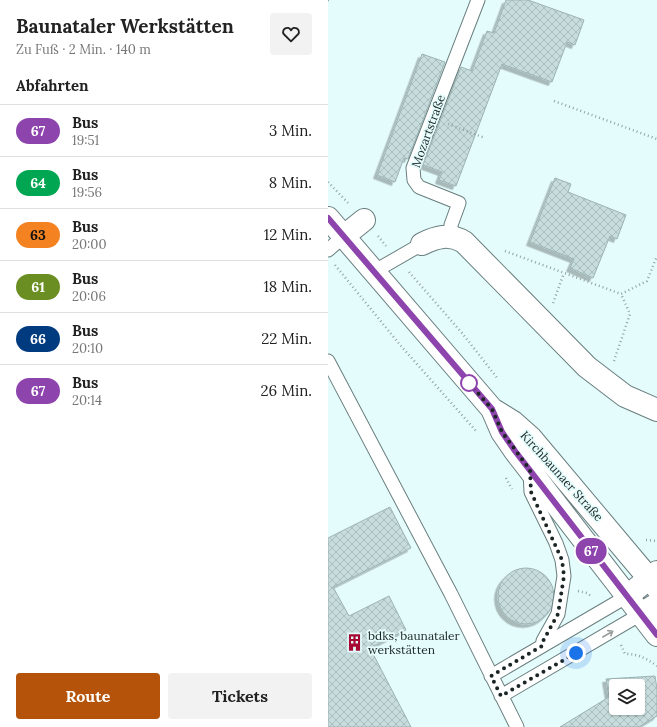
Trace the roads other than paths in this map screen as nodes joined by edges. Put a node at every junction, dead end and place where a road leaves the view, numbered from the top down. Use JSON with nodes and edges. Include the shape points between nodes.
{"nodes":[{"id":1,"x":478,"y":0,"type":"edge"},
{"id":2,"x":328,"y":218,"type":"edge"},
{"id":3,"x":364,"y":220,"type":"dead end"},
{"id":4,"x":344,"y":236,"type":"junction"},
{"id":5,"x":451,"y":236,"type":"junction"},
{"id":6,"x":422,"y":244,"type":"joint"},
{"id":7,"x":328,"y":250,"type":"edge"},
{"id":8,"x":375,"y":271,"type":"junction"},
{"id":9,"x":328,"y":360,"type":"edge"},
{"id":10,"x":492,"y":409,"type":"junction"},
{"id":11,"x":657,"y":410,"type":"edge"},
{"id":12,"x":530,"y":470,"type":"junction"},
{"id":13,"x":655,"y":575,"type":"edge"},
{"id":14,"x":626,"y":597,"type":"junction"},
{"id":15,"x":649,"y":609,"type":"edge"},
{"id":16,"x":657,"y":635,"type":"edge"},
{"id":17,"x":542,"y":646,"type":"junction"},
{"id":18,"x":491,"y":676,"type":"junction"},
{"id":19,"x":501,"y":696,"type":"junction"},
{"id":20,"x":517,"y":727,"type":"edge"}],
"edges":[{"from":1,"to":5,"type":"lane","name":"Mozartstraße","via":[[413,168],[414,180],[419,187],[460,203],[451,225]]},
{"from":2,"to":4,"type":"street","name":"Kirchbaunaer Straße"},
{"from":3,"to":4,"type":"street"},
{"from":4,"to":7,"type":"lane"},
{"from":4,"to":8,"type":"street","name":"Kirchbaunaer Straße"},
{"from":5,"to":6,"type":"street","via":[[432,239]]},
{"from":5,"to":11,"type":"street","via":[[464,242],[587,367],[625,396]]},
{"from":6,"to":8,"type":"lane"},
{"from":8,"to":10,"type":"street","name":"Kirchbaunaer Straße"},
{"from":9,"to":18,"type":"lane","via":[[451,594]]},
{"from":10,"to":12,"type":"street","name":"Kirchbaunaer Straße","via":[[502,432]]},
{"from":10,"to":13,"type":"street","name":"Kirchbaunaer Straße","via":[[513,422],[531,438],[630,555]]},
{"from":12,"to":14,"type":"street","name":"Kirchbaunaer Straße"},
{"from":12,"to":17,"type":"lane","via":[[531,492],[556,543],[564,576],[558,614]]},
{"from":13,"to":14,"type":"street"},
{"from":14,"to":15,"type":"street","name":"Kirchbaunaer Straße"},
{"from":14,"to":17,"type":"lane"},
{"from":15,"to":16,"type":"street","name":"Kirchbaunaer Straße"},
{"from":19,"to":15,"type":"lane","one_way":true},
{"from":17,"to":18,"type":"lane"},
{"from":18,"to":19,"type":"lane"},
{"from":19,"to":20,"type":"lane"}]}
